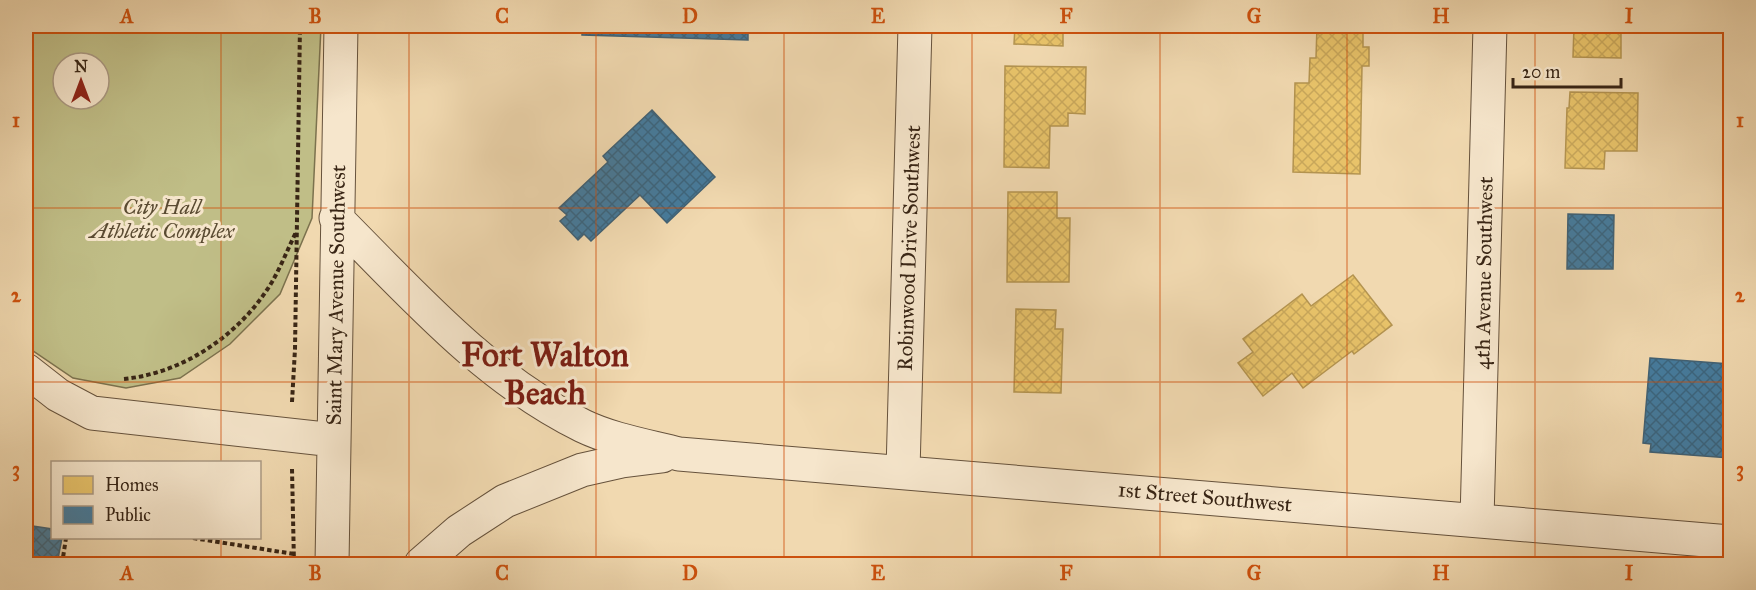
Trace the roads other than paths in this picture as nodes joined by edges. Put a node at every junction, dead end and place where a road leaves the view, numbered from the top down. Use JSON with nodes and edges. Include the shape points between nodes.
{"nodes":[{"id":1,"x":341,"y":26,"type":"edge"},
{"id":2,"x":915,"y":26,"type":"edge"},
{"id":3,"x":1490,"y":26,"type":"edge"},
{"id":4,"x":336,"y":218,"type":"junction"},
{"id":5,"x":26,"y":370,"type":"edge"},
{"id":6,"x":334,"y":440,"type":"junction"},
{"id":7,"x":679,"y":454,"type":"junction"},
{"id":8,"x":903,"y":471,"type":"junction"},
{"id":9,"x":1477,"y":520,"type":"junction"},
{"id":10,"x":1731,"y":542,"type":"edge"},
{"id":11,"x":332,"y":564,"type":"edge"},
{"id":12,"x":421,"y":564,"type":"edge"}],
"edges":[{"from":1,"to":4,"type":"street","name":"Saint Mary Avenue Southwest"},
{"from":2,"to":8,"type":"street","name":"Robinwood Drive Southwest"},
{"from":3,"to":9,"type":"street","name":"4th Avenue Southwest"},
{"from":4,"to":6,"type":"street","name":"Saint Mary Avenue Southwest"},
{"from":4,"to":7,"type":"street","name":"1st Street Southwest","via":[[433,315],[527,394],[584,427]]},
{"from":5,"to":6,"type":"street","via":[[58,395],[92,413]]},
{"from":6,"to":11,"type":"street","name":"Saint Mary Avenue Southwest"},
{"from":7,"to":8,"type":"street","name":"1st Street Southwest"},
{"from":7,"to":12,"type":"street","name":"1st Street Southwest","via":[[582,470],[506,501],[459,531]]},
{"from":8,"to":9,"type":"street","name":"1st Street Southwest"},
{"from":9,"to":10,"type":"street","name":"1st Street Southwest"}]}
